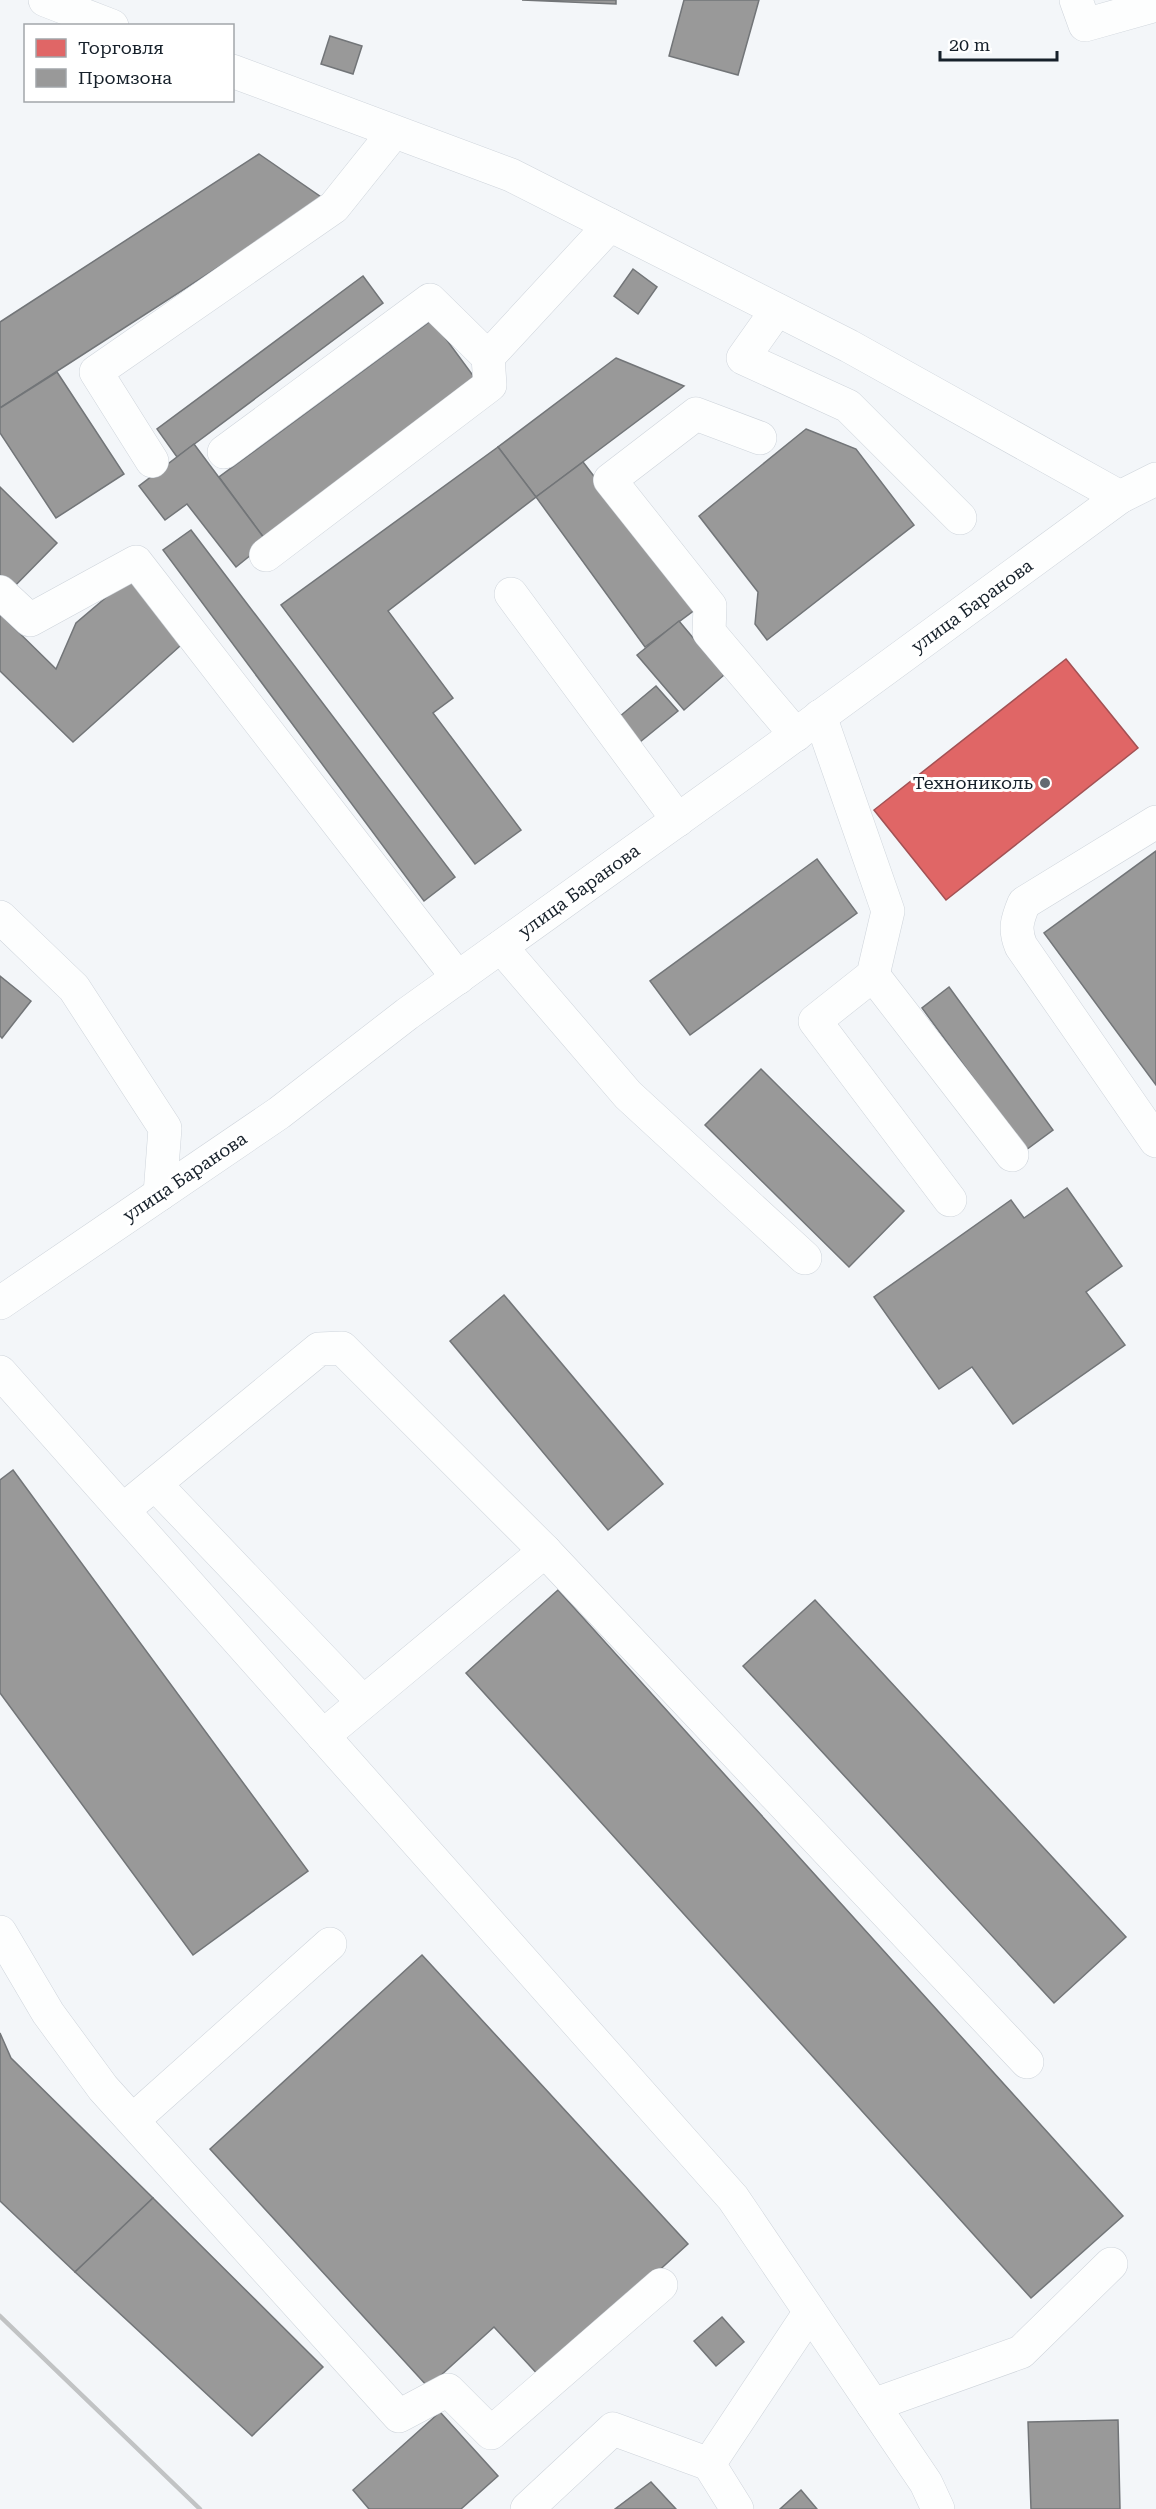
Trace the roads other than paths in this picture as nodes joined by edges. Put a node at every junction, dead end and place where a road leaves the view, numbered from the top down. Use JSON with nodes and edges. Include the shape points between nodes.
{"nodes":[{"id":1,"x":45,"y":0,"type":"edge"},
{"id":2,"x":1076,"y":0,"type":"edge"},
{"id":3,"x":1156,"y":5,"type":"edge"},
{"id":4,"x":107,"y":24,"type":"edge"},
{"id":5,"x":234,"y":72,"type":"edge"},
{"id":6,"x":394,"y":132,"type":"junction"},
{"id":7,"x":610,"y":225,"type":"junction"},
{"id":8,"x":777,"y":310,"type":"junction"},
{"id":9,"x":488,"y":357,"type":"junction"},
{"id":10,"x":760,"y":438,"type":"dead end"},
{"id":11,"x":224,"y":452,"type":"dead end"},
{"id":12,"x":152,"y":461,"type":"dead end"},
{"id":13,"x":1156,"y":479,"type":"edge"},
{"id":14,"x":1120,"y":497,"type":"junction"},
{"id":15,"x":960,"y":518,"type":"dead end"},
{"id":16,"x":266,"y":555,"type":"dead end"},
{"id":17,"x":0,"y":592,"type":"edge"},
{"id":18,"x":511,"y":594,"type":"dead end"},
{"id":19,"x":808,"y":725,"type":"junction"},
{"id":20,"x":678,"y":820,"type":"junction"},
{"id":21,"x":1156,"y":822,"type":"edge"},
{"id":22,"x":0,"y":917,"type":"edge"},
{"id":23,"x":501,"y":947,"type":"junction"},
{"id":24,"x":873,"y":975,"type":"junction"},
{"id":25,"x":458,"y":978,"type":"junction"},
{"id":26,"x":1156,"y":1141,"type":"edge"},
{"id":27,"x":1012,"y":1155,"type":"dead end"},
{"id":28,"x":160,"y":1194,"type":"junction"},
{"id":29,"x":950,"y":1200,"type":"dead end"},
{"id":30,"x":805,"y":1258,"type":"dead end"},
{"id":31,"x":0,"y":1302,"type":"edge"},
{"id":32,"x":0,"y":1372,"type":"edge"},
{"id":33,"x":154,"y":1484,"type":"junction"},
{"id":34,"x":123,"y":1510,"type":"junction"},
{"id":35,"x":545,"y":1551,"type":"junction"},
{"id":36,"x":363,"y":1702,"type":"junction"},
{"id":37,"x":323,"y":1736,"type":"junction"},
{"id":38,"x":0,"y":1932,"type":"edge"},
{"id":39,"x":330,"y":1944,"type":"dead end"},
{"id":40,"x":1027,"y":2062,"type":"dead end"},
{"id":41,"x":133,"y":2120,"type":"junction"},
{"id":42,"x":1111,"y":2264,"type":"dead end"},
{"id":43,"x":661,"y":2285,"type":"dead end"},
{"id":44,"x":810,"y":2312,"type":"junction"},
{"id":45,"x":873,"y":2405,"type":"junction"},
{"id":46,"x":709,"y":2464,"type":"junction"},
{"id":47,"x":527,"y":2509,"type":"edge"},
{"id":48,"x":737,"y":2509,"type":"edge"},
{"id":49,"x":938,"y":2509,"type":"edge"}],
"edges":[{"from":1,"to":4,"type":"street"},
{"from":2,"to":3,"type":"street","via":[[1085,25]]},
{"from":5,"to":6,"type":"street"},
{"from":6,"to":7,"type":"street","via":[[511,175]]},
{"from":6,"to":12,"type":"street","via":[[334,207],[96,372]]},
{"from":7,"to":8,"type":"street"},
{"from":7,"to":9,"type":"street"},
{"from":8,"to":14,"type":"street"},
{"from":8,"to":15,"type":"street","via":[[743,358],[848,406]]},
{"from":9,"to":11,"type":"street","via":[[430,300]]},
{"from":9,"to":16,"type":"street","via":[[490,385]]},
{"from":10,"to":19,"type":"street","via":[[696,414],[610,480],[710,606],[709,632]]},
{"from":13,"to":14,"type":"street","name":"улица Баранова"},
{"from":14,"to":19,"type":"street","name":"улица Баранова"},
{"from":17,"to":25,"type":"street","via":[[30,620],[136,562]]},
{"from":18,"to":20,"type":"street"},
{"from":19,"to":20,"type":"street","name":"улица Баранова"},
{"from":19,"to":24,"type":"street","via":[[888,911]]},
{"from":20,"to":23,"type":"street","name":"улица Баранова"},
{"from":21,"to":26,"type":"street","via":[[1024,903],[1016,922],[1021,946]]},
{"from":22,"to":28,"type":"street","via":[[74,988],[165,1128]]},
{"from":23,"to":25,"type":"street","name":"улица Баранова"},
{"from":23,"to":30,"type":"street","via":[[628,1095]]},
{"from":24,"to":27,"type":"street"},
{"from":24,"to":29,"type":"street","via":[[815,1021]]},
{"from":25,"to":28,"type":"street","name":"улица Баранова","via":[[279,1113]]},
{"from":28,"to":31,"type":"street","name":"улица Баранова"},
{"from":32,"to":34,"type":"street"},
{"from":33,"to":34,"type":"street"},
{"from":33,"to":35,"type":"street","via":[[319,1349],[342,1348]]},
{"from":33,"to":36,"type":"street"},
{"from":34,"to":37,"type":"street"},
{"from":35,"to":36,"type":"street"},
{"from":35,"to":40,"type":"street"},
{"from":36,"to":37,"type":"street"},
{"from":37,"to":44,"type":"street","via":[[733,2198]]},
{"from":38,"to":41,"type":"street","via":[[48,2013],[103,2088]]},
{"from":39,"to":41,"type":"street"},
{"from":41,"to":43,"type":"street","via":[[399,2416],[448,2390],[491,2433]]},
{"from":42,"to":45,"type":"street","via":[[1021,2352]]},
{"from":44,"to":45,"type":"street"},
{"from":44,"to":46,"type":"street"},
{"from":45,"to":49,"type":"street","via":[[926,2483]]},
{"from":46,"to":47,"type":"street","via":[[613,2429]]},
{"from":46,"to":48,"type":"street"}]}
